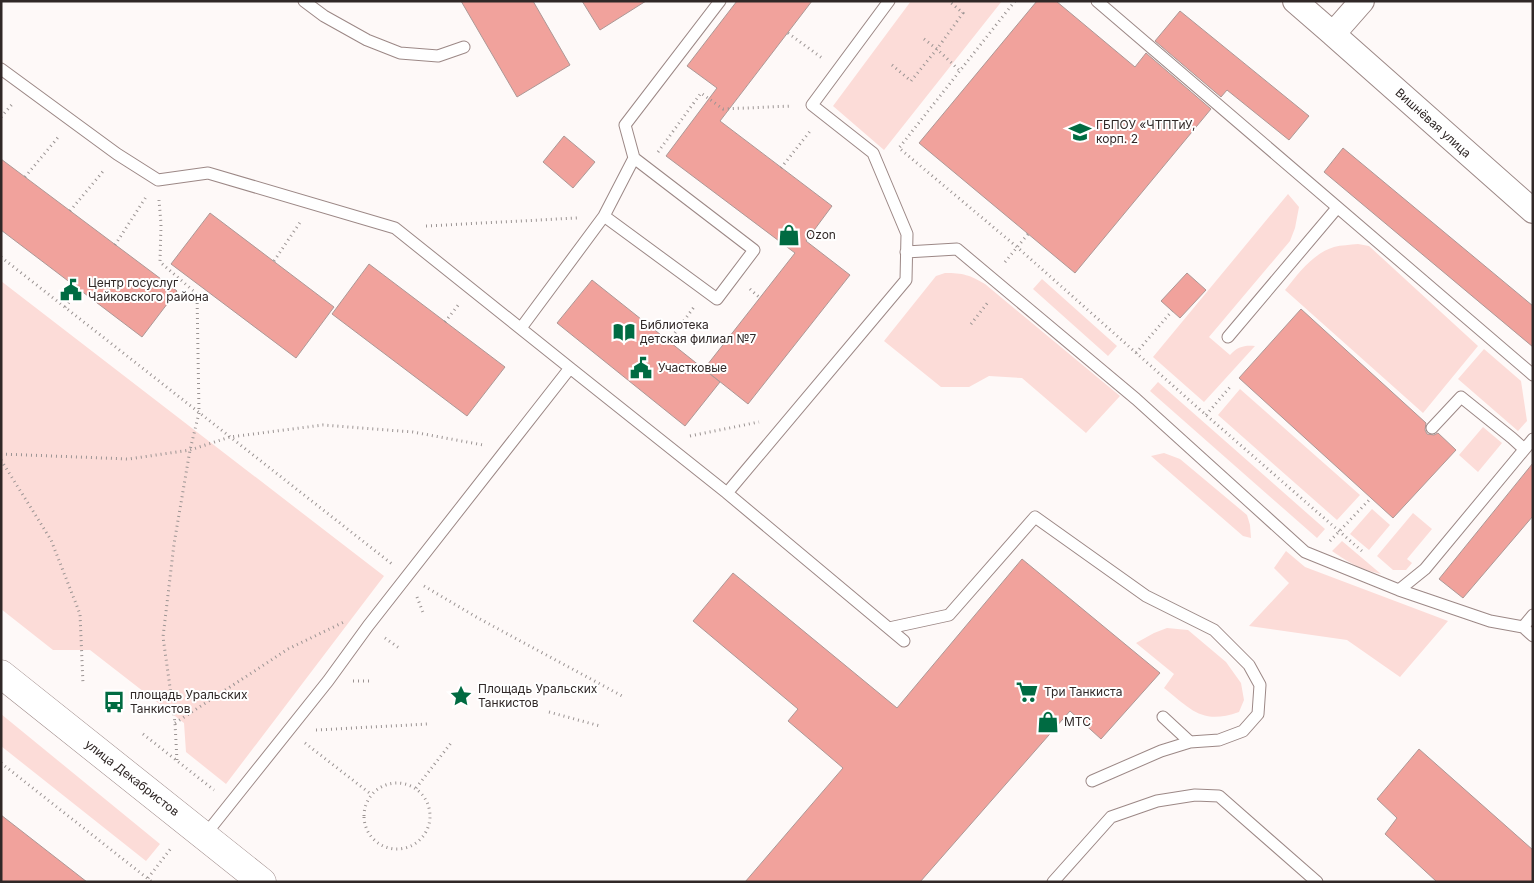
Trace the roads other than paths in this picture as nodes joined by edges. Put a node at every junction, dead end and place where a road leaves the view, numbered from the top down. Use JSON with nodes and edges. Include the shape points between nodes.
{"nodes":[{"id":1,"x":304,"y":1,"type":"edge"},
{"id":2,"x":720,"y":1,"type":"edge"},
{"id":3,"x":889,"y":1,"type":"edge"},
{"id":4,"x":1097,"y":1,"type":"edge"},
{"id":5,"x":1295,"y":1,"type":"edge"},
{"id":6,"x":1362,"y":1,"type":"edge"},
{"id":7,"x":1333,"y":34,"type":"junction"},
{"id":8,"x":464,"y":47,"type":"dead end"},
{"id":9,"x":1,"y":69,"type":"edge"},
{"id":10,"x":634,"y":158,"type":"junction"},
{"id":11,"x":1337,"y":208,"type":"junction"},
{"id":12,"x":1533,"y":211,"type":"edge"},
{"id":13,"x":604,"y":216,"type":"junction"},
{"id":14,"x":906,"y":252,"type":"junction"},
{"id":15,"x":521,"y":328,"type":"junction"},
{"id":16,"x":1228,"y":337,"type":"dead end"},
{"id":17,"x":570,"y":368,"type":"junction"},
{"id":18,"x":1533,"y":374,"type":"edge"},
{"id":19,"x":1432,"y":428,"type":"dead end"},
{"id":20,"x":1533,"y":439,"type":"edge"},
{"id":21,"x":1524,"y":449,"type":"junction"},
{"id":22,"x":727,"y":493,"type":"junction"},
{"id":23,"x":1399,"y":590,"type":"junction"},
{"id":24,"x":1533,"y":615,"type":"edge"},
{"id":25,"x":1523,"y":627,"type":"junction"},
{"id":26,"x":889,"y":628,"type":"junction"},
{"id":27,"x":1533,"y":636,"type":"edge"},
{"id":28,"x":904,"y":641,"type":"dead end"},
{"id":29,"x":1,"y":674,"type":"edge"},
{"id":30,"x":1163,"y":717,"type":"dead end"},
{"id":31,"x":1190,"y":742,"type":"junction"},
{"id":32,"x":1092,"y":781,"type":"dead end"},
{"id":33,"x":205,"y":835,"type":"junction"},
{"id":34,"x":249,"y":875,"type":"edge"},
{"id":35,"x":1053,"y":882,"type":"edge"},
{"id":36,"x":1317,"y":882,"type":"edge"}],
"edges":[{"from":1,"to":8,"type":"lane","via":[[367,40],[400,53],[438,56]]},
{"from":2,"to":10,"type":"lane","via":[[625,125]]},
{"from":3,"to":14,"type":"lane","via":[[812,105],[873,153],[907,234]]},
{"from":4,"to":11,"type":"lane"},
{"from":5,"to":7,"type":"street","name":"Вишнёвая улица"},
{"from":6,"to":7,"type":"street"},
{"from":7,"to":12,"type":"street","name":"Вишнёвая улица"},
{"from":9,"to":15,"type":"lane","via":[[158,180],[208,174],[395,228]]},
{"from":10,"to":13,"type":"lane"},
{"from":10,"to":13,"type":"lane","via":[[754,250],[717,299]]},
{"from":11,"to":16,"type":"lane"},
{"from":11,"to":18,"type":"lane"},
{"from":13,"to":15,"type":"lane"},
{"from":14,"to":22,"type":"lane","via":[[906,280]]},
{"from":14,"to":23,"type":"lane","via":[[957,249],[1136,399],[1305,552]]},
{"from":15,"to":17,"type":"lane"},
{"from":17,"to":22,"type":"lane"},
{"from":17,"to":33,"type":"lane","via":[[290,731]]},
{"from":19,"to":21,"type":"lane","via":[[1461,397]]},
{"from":20,"to":21,"type":"lane"},
{"from":21,"to":23,"type":"lane","via":[[1424,569]]},
{"from":22,"to":26,"type":"lane"},
{"from":23,"to":25,"type":"lane","via":[[1490,621]]},
{"from":24,"to":25,"type":"lane"},
{"from":25,"to":27,"type":"lane"},
{"from":26,"to":28,"type":"lane"},
{"from":26,"to":31,"type":"lane","via":[[949,615],[1035,517],[1146,596],[1214,630],[1249,665],[1260,685],[1258,714],[1243,731],[1219,740]]},
{"from":29,"to":33,"type":"street","name":"улица Декабристов"},
{"from":30,"to":31,"type":"lane"},
{"from":31,"to":32,"type":"lane"},
{"from":33,"to":34,"type":"street","name":"улица Декабристов"},
{"from":35,"to":36,"type":"lane","via":[[1111,817],[1156,801],[1194,795],[1219,796]]}]}
